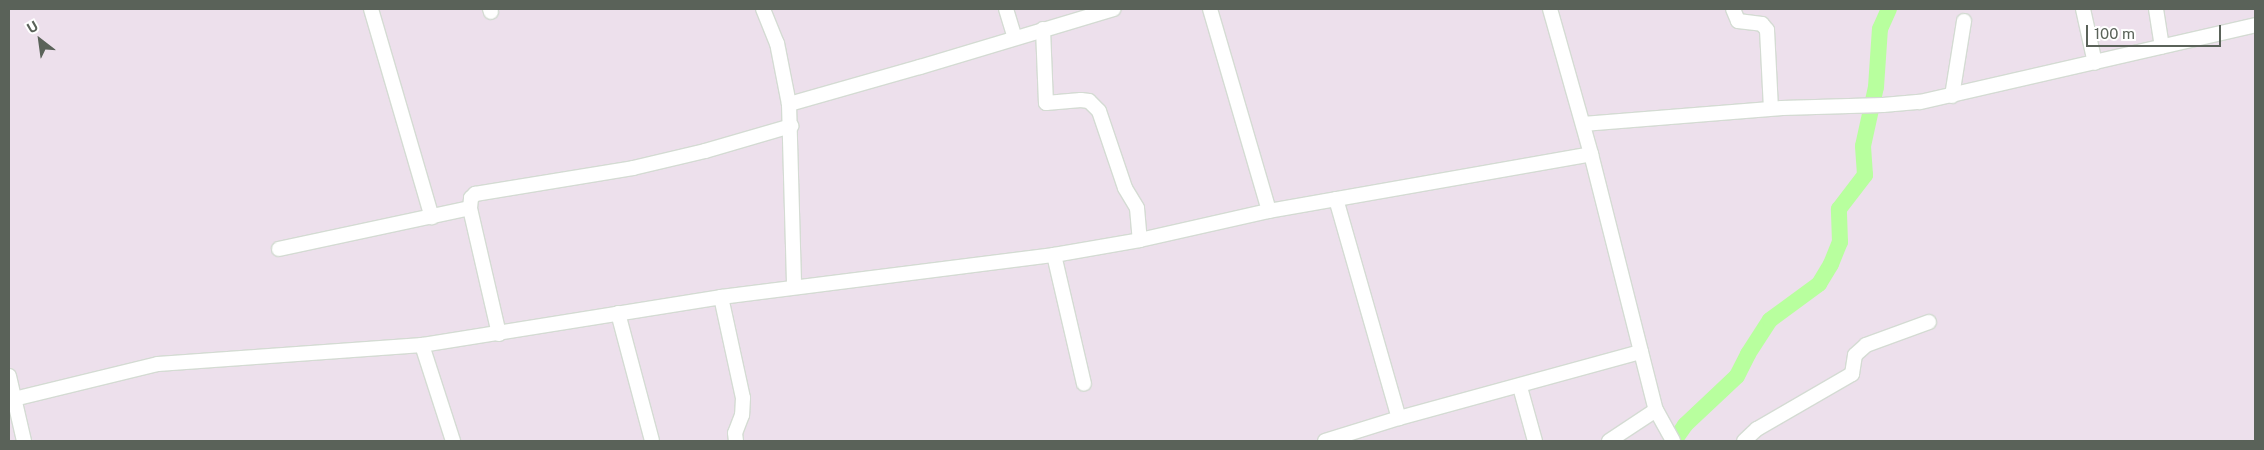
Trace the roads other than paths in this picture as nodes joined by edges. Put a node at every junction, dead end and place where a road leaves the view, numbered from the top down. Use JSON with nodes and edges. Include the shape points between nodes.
{"nodes":[{"id":1,"x":371,"y":9,"type":"edge"},
{"id":2,"x":763,"y":9,"type":"edge"},
{"id":3,"x":1006,"y":9,"type":"edge"},
{"id":4,"x":1113,"y":9,"type":"edge"},
{"id":5,"x":1210,"y":9,"type":"edge"},
{"id":6,"x":1550,"y":9,"type":"edge"},
{"id":7,"x":1733,"y":9,"type":"edge"},
{"id":8,"x":2083,"y":9,"type":"edge"},
{"id":9,"x":2156,"y":9,"type":"edge"},
{"id":10,"x":1964,"y":21,"type":"dead end"},
{"id":11,"x":2255,"y":25,"type":"edge"},
{"id":12,"x":1043,"y":30,"type":"junction"},
{"id":13,"x":1016,"y":38,"type":"junction"},
{"id":14,"x":2162,"y":47,"type":"junction"},
{"id":15,"x":2095,"y":63,"type":"junction"},
{"id":16,"x":1952,"y":96,"type":"junction"},
{"id":17,"x":789,"y":104,"type":"junction"},
{"id":18,"x":1771,"y":108,"type":"junction"},
{"id":19,"x":1583,"y":124,"type":"junction"},
{"id":20,"x":791,"y":126,"type":"junction"},
{"id":21,"x":1591,"y":154,"type":"junction"},
{"id":22,"x":1336,"y":199,"type":"junction"},
{"id":23,"x":470,"y":208,"type":"junction"},
{"id":24,"x":1269,"y":211,"type":"junction"},
{"id":25,"x":432,"y":218,"type":"junction"},
{"id":26,"x":1140,"y":240,"type":"junction"},
{"id":27,"x":279,"y":249,"type":"dead end"},
{"id":28,"x":1054,"y":255,"type":"junction"},
{"id":29,"x":794,"y":287,"type":"junction"},
{"id":30,"x":721,"y":297,"type":"junction"},
{"id":31,"x":618,"y":313,"type":"junction"},
{"id":32,"x":1929,"y":322,"type":"dead end"},
{"id":33,"x":499,"y":334,"type":"junction"},
{"id":34,"x":422,"y":345,"type":"junction"},
{"id":35,"x":1641,"y":352,"type":"junction"},
{"id":36,"x":9,"y":376,"type":"edge"},
{"id":37,"x":1084,"y":384,"type":"dead end"},
{"id":38,"x":1520,"y":387,"type":"junction"},
{"id":39,"x":14,"y":399,"type":"junction"},
{"id":40,"x":1656,"y":410,"type":"junction"},
{"id":41,"x":1399,"y":418,"type":"junction"},
{"id":42,"x":1670,"y":436,"type":"edge"},
{"id":43,"x":1348,"y":437,"type":"edge"},
{"id":44,"x":24,"y":441,"type":"edge"},
{"id":45,"x":453,"y":441,"type":"edge"},
{"id":46,"x":652,"y":441,"type":"edge"},
{"id":47,"x":736,"y":441,"type":"edge"},
{"id":48,"x":1325,"y":441,"type":"edge"},
{"id":49,"x":1535,"y":441,"type":"edge"},
{"id":50,"x":1609,"y":441,"type":"edge"},
{"id":51,"x":1744,"y":441,"type":"edge"}],
"edges":[{"from":1,"to":25,"type":"street"},
{"from":2,"to":17,"type":"street","via":[[777,43]]},
{"from":3,"to":13,"type":"street"},
{"from":4,"to":12,"type":"street"},
{"from":5,"to":24,"type":"street"},
{"from":6,"to":19,"type":"street"},
{"from":7,"to":18,"type":"street","via":[[1738,21],[1762,24],[1767,30]]},
{"from":8,"to":15,"type":"street"},
{"from":9,"to":14,"type":"street"},
{"from":10,"to":16,"type":"street"},
{"from":11,"to":14,"type":"street"},
{"from":12,"to":13,"type":"street"},
{"from":12,"to":26,"type":"street","via":[[1046,103],[1081,100],[1099,111],[1125,188],[1136,208]]},
{"from":13,"to":17,"type":"street"},
{"from":14,"to":15,"type":"street"},
{"from":15,"to":16,"type":"street"},
{"from":16,"to":18,"type":"street","via":[[1884,105]]},
{"from":17,"to":20,"type":"street"},
{"from":18,"to":19,"type":"street"},
{"from":19,"to":21,"type":"street"},
{"from":20,"to":23,"type":"street","via":[[633,168],[480,193],[471,198]]},
{"from":20,"to":29,"type":"street"},
{"from":21,"to":22,"type":"street"},
{"from":21,"to":35,"type":"street"},
{"from":22,"to":24,"type":"street"},
{"from":22,"to":41,"type":"street"},
{"from":23,"to":25,"type":"street"},
{"from":23,"to":33,"type":"street"},
{"from":24,"to":26,"type":"street"},
{"from":25,"to":27,"type":"street"},
{"from":26,"to":28,"type":"street"},
{"from":28,"to":29,"type":"street"},
{"from":28,"to":37,"type":"street"},
{"from":29,"to":30,"type":"street"},
{"from":30,"to":31,"type":"street"},
{"from":30,"to":47,"type":"street","via":[[743,398]]},
{"from":31,"to":33,"type":"street"},
{"from":31,"to":46,"type":"street"},
{"from":32,"to":51,"type":"street","via":[[1866,345],[1855,354],[1852,374],[1757,429]]},
{"from":33,"to":34,"type":"street"},
{"from":34,"to":39,"type":"street","via":[[158,364]]},
{"from":34,"to":45,"type":"street"},
{"from":35,"to":38,"type":"street"},
{"from":35,"to":40,"type":"street"},
{"from":36,"to":39,"type":"street"},
{"from":38,"to":41,"type":"street"},
{"from":38,"to":49,"type":"street"},
{"from":39,"to":44,"type":"street"},
{"from":40,"to":42,"type":"street"},
{"from":40,"to":50,"type":"street"},
{"from":41,"to":43,"type":"street"},
{"from":43,"to":48,"type":"street"}]}
